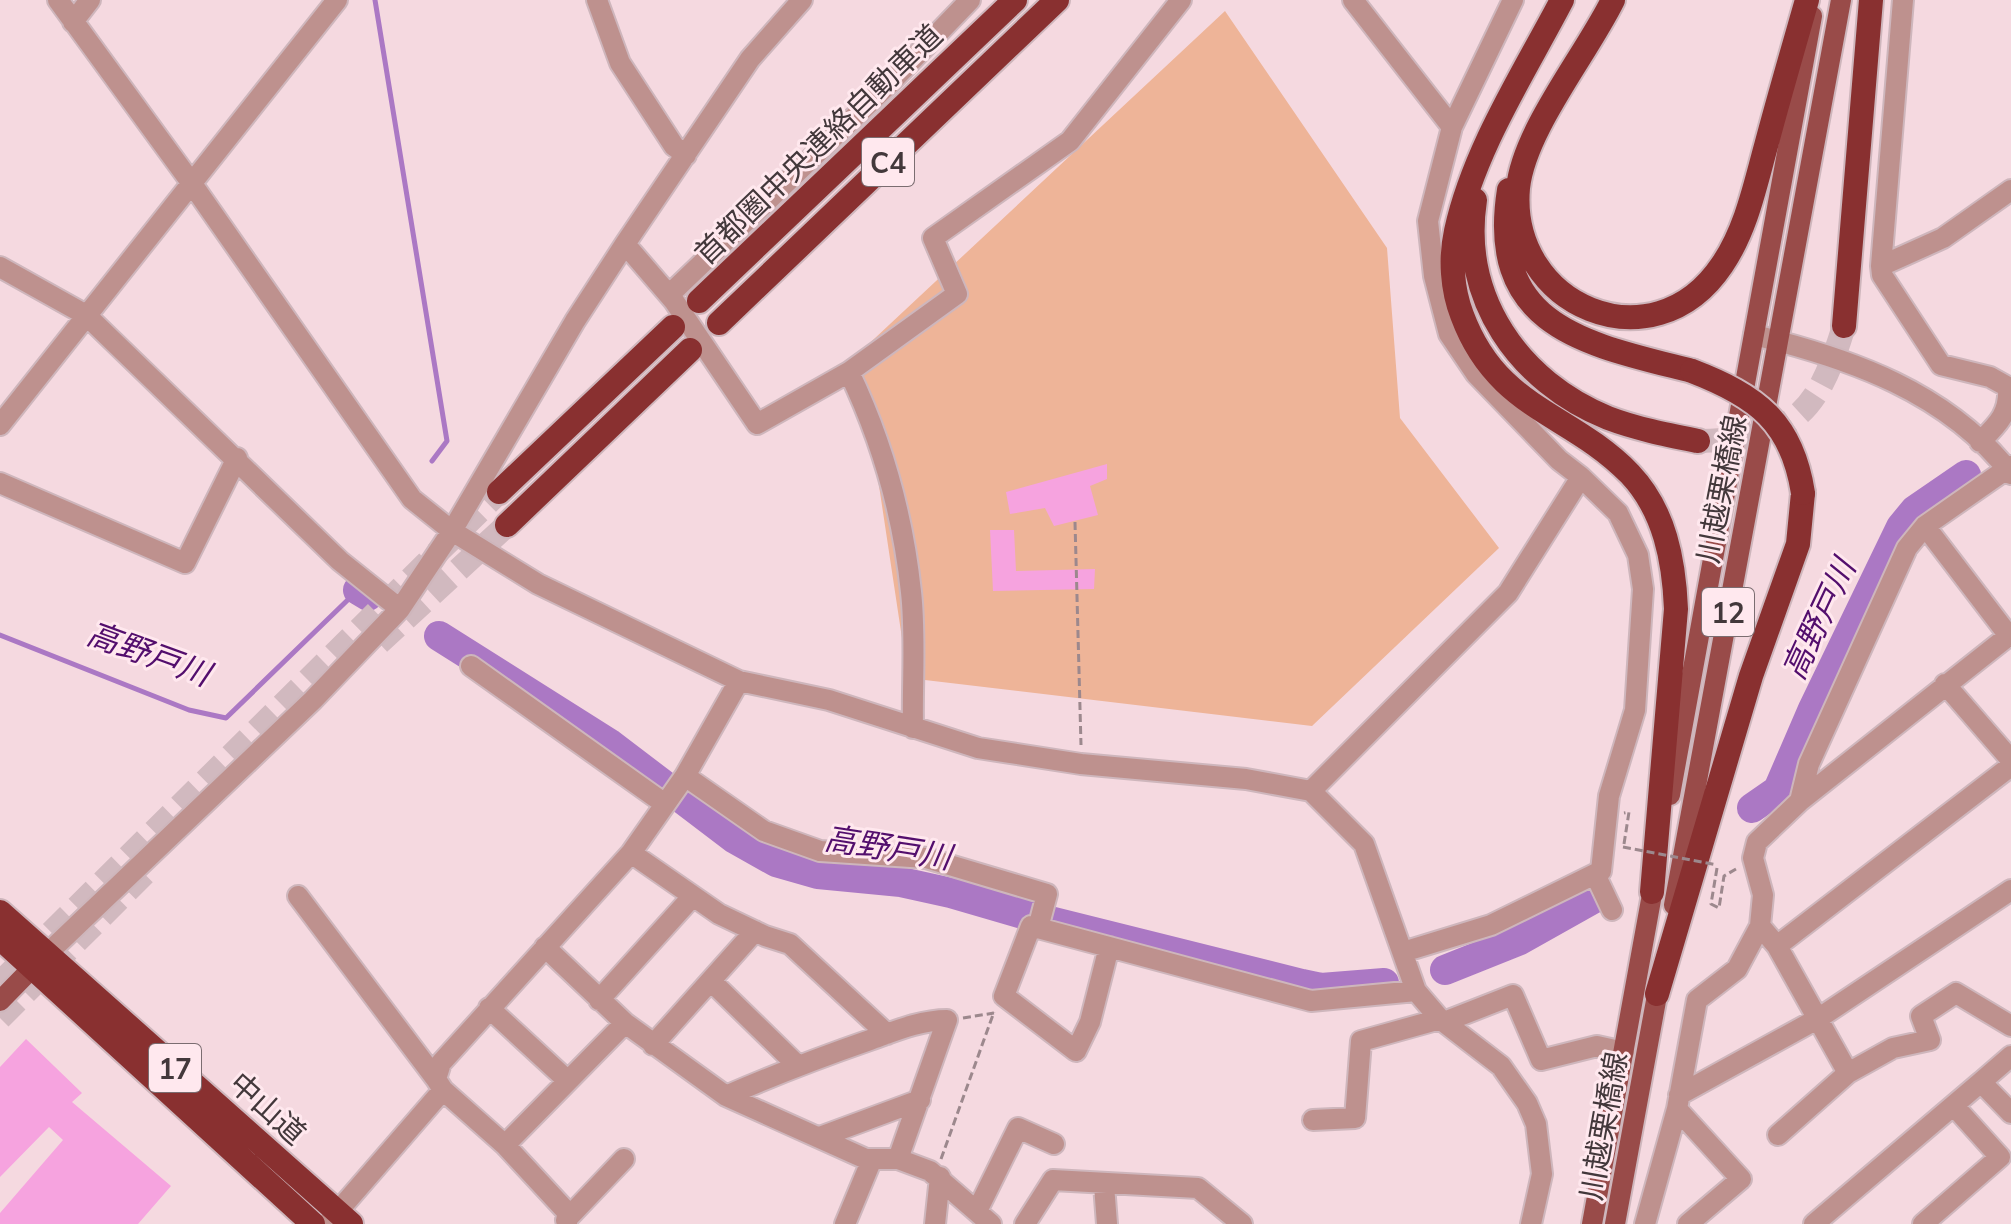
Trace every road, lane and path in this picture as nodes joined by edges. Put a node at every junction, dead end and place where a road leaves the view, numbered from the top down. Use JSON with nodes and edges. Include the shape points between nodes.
{"nodes":[{"id":1,"x":58,"y":0,"type":"edge"},
{"id":2,"x":90,"y":0,"type":"edge"},
{"id":3,"x":337,"y":0,"type":"edge"},
{"id":4,"x":597,"y":0,"type":"edge"},
{"id":5,"x":802,"y":0,"type":"edge"},
{"id":6,"x":970,"y":0,"type":"edge"},
{"id":7,"x":1007,"y":0,"type":"edge"},
{"id":8,"x":1015,"y":0,"type":"edge"},
{"id":9,"x":1057,"y":0,"type":"edge"},
{"id":10,"x":1076,"y":0,"type":"edge"},
{"id":11,"x":1181,"y":0,"type":"edge"},
{"id":12,"x":1353,"y":0,"type":"edge"},
{"id":13,"x":1513,"y":0,"type":"edge"},
{"id":14,"x":1562,"y":0,"type":"edge"},
{"id":15,"x":1613,"y":0,"type":"edge"},
{"id":16,"x":1807,"y":0,"type":"edge"},
{"id":17,"x":1815,"y":0,"type":"edge"},
{"id":18,"x":1841,"y":0,"type":"edge"},
{"id":19,"x":1871,"y":0,"type":"edge"},
{"id":20,"x":1903,"y":0,"type":"edge"},
{"id":21,"x":73,"y":22,"type":"junction"},
{"id":22,"x":948,"y":65,"type":"junction"},
{"id":23,"x":929,"y":123,"type":"junction"},
{"id":24,"x":1452,"y":127,"type":"junction"},
{"id":25,"x":686,"y":155,"type":"junction"},
{"id":26,"x":1482,"y":159,"type":"junction"},
{"id":27,"x":1523,"y":159,"type":"junction"},
{"id":28,"x":190,"y":181,"type":"junction"},
{"id":29,"x":2011,"y":190,"type":"edge"},
{"id":30,"x":625,"y":244,"type":"junction"},
{"id":31,"x":1881,"y":266,"type":"junction"},
{"id":32,"x":0,"y":267,"type":"edge"},
{"id":33,"x":669,"y":295,"type":"junction"},
{"id":34,"x":699,"y":301,"type":"dead end"},
{"id":35,"x":86,"y":315,"type":"junction"},
{"id":36,"x":719,"y":323,"type":"dead end"},
{"id":37,"x":1844,"y":326,"type":"tunnel mouth"},
{"id":38,"x":673,"y":327,"type":"dead end"},
{"id":39,"x":1754,"y":335,"type":"junction"},
{"id":40,"x":1780,"y":342,"type":"junction"},
{"id":41,"x":690,"y":350,"type":"dead end"},
{"id":42,"x":849,"y":372,"type":"junction"},
{"id":43,"x":0,"y":425,"type":"edge"},
{"id":44,"x":1698,"y":441,"type":"tunnel mouth"},
{"id":45,"x":1980,"y":442,"type":"junction"},
{"id":46,"x":237,"y":458,"type":"junction"},
{"id":47,"x":2010,"y":470,"type":"edge"},
{"id":48,"x":1581,"y":477,"type":"junction"},
{"id":49,"x":0,"y":483,"type":"edge"},
{"id":50,"x":499,"y":492,"type":"tunnel mouth"},
{"id":51,"x":1075,"y":522,"type":"dead end"},
{"id":52,"x":507,"y":525,"type":"tunnel mouth"},
{"id":53,"x":1925,"y":526,"type":"junction"},
{"id":54,"x":452,"y":531,"type":"junction"},
{"id":55,"x":400,"y":609,"type":"junction"},
{"id":56,"x":2010,"y":635,"type":"edge"},
{"id":57,"x":471,"y":666,"type":"dead end"},
{"id":58,"x":739,"y":681,"type":"junction"},
{"id":59,"x":1945,"y":684,"type":"junction"},
{"id":60,"x":913,"y":728,"type":"junction"},
{"id":61,"x":2011,"y":763,"type":"edge"},
{"id":62,"x":1081,"y":764,"type":"junction"},
{"id":63,"x":685,"y":776,"type":"junction"},
{"id":64,"x":1311,"y":791,"type":"junction"},
{"id":65,"x":1800,"y":801,"type":"junction"},
{"id":66,"x":665,"y":804,"type":"junction"},
{"id":67,"x":1623,"y":847,"type":"dead end"},
{"id":68,"x":631,"y":853,"type":"junction"},
{"id":69,"x":1753,"y":858,"type":"junction"},
{"id":70,"x":1595,"y":874,"type":"junction"},
{"id":71,"x":2011,"y":890,"type":"edge"},
{"id":72,"x":1652,"y":892,"type":"junction"},
{"id":73,"x":298,"y":896,"type":"dead end"},
{"id":74,"x":692,"y":897,"type":"junction"},
{"id":75,"x":1612,"y":910,"type":"dead end"},
{"id":76,"x":0,"y":912,"type":"edge"},
{"id":77,"x":1760,"y":926,"type":"junction"},
{"id":78,"x":1038,"y":928,"type":"junction"},
{"id":79,"x":755,"y":931,"type":"junction"},
{"id":80,"x":0,"y":938,"type":"edge"},
{"id":81,"x":1777,"y":946,"type":"junction"},
{"id":82,"x":545,"y":947,"type":"junction"},
{"id":83,"x":1109,"y":947,"type":"junction"},
{"id":84,"x":1403,"y":952,"type":"junction"},
{"id":85,"x":40,"y":961,"type":"junction"},
{"id":86,"x":711,"y":981,"type":"junction"},
{"id":87,"x":1416,"y":991,"type":"junction"},
{"id":88,"x":1657,"y":994,"type":"junction"},
{"id":89,"x":999,"y":998,"type":"dead end"},
{"id":90,"x":599,"y":1000,"type":"junction"},
{"id":91,"x":0,"y":1001,"type":"edge"},
{"id":92,"x":489,"y":1008,"type":"junction"},
{"id":93,"x":994,"y":1013,"type":"junction"},
{"id":94,"x":1819,"y":1018,"type":"junction"},
{"id":95,"x":947,"y":1020,"type":"junction"},
{"id":96,"x":1442,"y":1020,"type":"junction"},
{"id":97,"x":625,"y":1023,"type":"junction"},
{"id":98,"x":2011,"y":1026,"type":"edge"},
{"id":99,"x":887,"y":1034,"type":"junction"},
{"id":100,"x":653,"y":1045,"type":"junction"},
{"id":101,"x":1624,"y":1052,"type":"junction"},
{"id":102,"x":2011,"y":1056,"type":"edge"},
{"id":103,"x":797,"y":1065,"type":"junction"},
{"id":104,"x":1848,"y":1073,"type":"junction"},
{"id":105,"x":568,"y":1081,"type":"junction"},
{"id":106,"x":1981,"y":1082,"type":"junction"},
{"id":107,"x":440,"y":1084,"type":"junction"},
{"id":108,"x":726,"y":1096,"type":"junction"},
{"id":109,"x":920,"y":1100,"type":"junction"},
{"id":110,"x":1678,"y":1102,"type":"junction"},
{"id":111,"x":1954,"y":1106,"type":"junction"},
{"id":112,"x":2011,"y":1113,"type":"edge"},
{"id":113,"x":1313,"y":1120,"type":"dead end"},
{"id":114,"x":1778,"y":1135,"type":"dead end"},
{"id":115,"x":820,"y":1137,"type":"junction"},
{"id":116,"x":1054,"y":1144,"type":"dead end"},
{"id":117,"x":505,"y":1145,"type":"junction"},
{"id":118,"x":624,"y":1159,"type":"dead end"},
{"id":119,"x":872,"y":1159,"type":"junction"},
{"id":120,"x":898,"y":1159,"type":"junction"},
{"id":121,"x":938,"y":1176,"type":"junction"},
{"id":122,"x":1104,"y":1185,"type":"junction"},
{"id":123,"x":984,"y":1218,"type":"edge"},
{"id":124,"x":338,"y":1220,"type":"edge"},
{"id":125,"x":566,"y":1222,"type":"edge"},
{"id":126,"x":313,"y":1224,"type":"edge"},
{"id":127,"x":845,"y":1224,"type":"edge"},
{"id":128,"x":935,"y":1224,"type":"edge"},
{"id":129,"x":1025,"y":1224,"type":"edge"},
{"id":130,"x":1107,"y":1224,"type":"edge"},
{"id":131,"x":1242,"y":1224,"type":"edge"},
{"id":132,"x":1531,"y":1224,"type":"edge"},
{"id":133,"x":1592,"y":1224,"type":"edge"},
{"id":134,"x":1615,"y":1224,"type":"edge"},
{"id":135,"x":1645,"y":1224,"type":"edge"},
{"id":136,"x":1688,"y":1224,"type":"edge"},
{"id":137,"x":1814,"y":1224,"type":"edge"},
{"id":138,"x":1923,"y":1224,"type":"edge"}],
"edges":[{"from":1,"to":21,"type":"street"},
{"from":2,"to":21,"type":"street"},
{"from":3,"to":28,"type":"street"},
{"from":4,"to":25,"type":"street","via":[[620,63],[674,146]]},
{"from":5,"to":25,"type":"street","via":[[750,59]]},
{"from":6,"to":33,"type":"street"},
{"from":7,"to":22,"type":"highway"},
{"from":8,"to":22,"type":"highway","name":"首都圏中央連絡自動車道","number":"C4"},
{"from":9,"to":23,"type":"highway","name":"首都圏中央連絡自動車道","number":"C4"},
{"from":10,"to":23,"type":"highway"},
{"from":11,"to":42,"type":"street","via":[[1070,141],[933,238],[957,294]]},
{"from":12,"to":24,"type":"street"},
{"from":13,"to":24,"type":"street"},
{"from":14,"to":26,"type":"highway"},
{"from":15,"to":27,"type":"highway"},
{"from":16,"to":27,"type":"highway","via":[[1738,236],[1705,286],[1684,304],[1632,319],[1581,307],[1560,292],[1529,246],[1518,191]]},
{"from":17,"to":39,"type":"main road","name":"川越栗橋線","number":"12"},
{"from":18,"to":40,"type":"main road","name":"川越栗橋線","number":"12"},
{"from":19,"to":37,"type":"highway"},
{"from":20,"to":31,"type":"street"},
{"from":21,"to":28,"type":"street"},
{"from":22,"to":34,"type":"highway","name":"首都圏中央連絡自動車道","number":"C4"},
{"from":23,"to":36,"type":"highway","name":"首都圏中央連絡自動車道","number":"C4"},
{"from":24,"to":48,"type":"street","via":[[1428,221],[1434,276],[1449,334],[1476,374]]},
{"from":25,"to":30,"type":"street"},
{"from":26,"to":44,"type":"highway","via":[[1473,252],[1488,308],[1509,346],[1566,396],[1607,418]]},
{"from":26,"to":72,"type":"highway","via":[[1461,212],[1453,269],[1458,305],[1471,340],[1492,370],[1522,398],[1630,474],[1651,502],[1675,569]]},
{"from":27,"to":88,"type":"highway","bridge":true,"via":[[1504,222],[1507,255],[1519,286],[1537,308],[1592,345],[1692,371],[1753,399],[1791,444],[1803,493],[1798,544],[1751,676]]},
{"from":28,"to":35,"type":"street"},
{"from":28,"to":54,"type":"street","via":[[412,499]]},
{"from":29,"to":31,"type":"street","via":[[1943,238]]},
{"from":30,"to":33,"type":"street"},
{"from":30,"to":54,"type":"street"},
{"from":31,"to":45,"type":"street","via":[[1941,365],[2008,387],[2004,417]]},
{"from":32,"to":35,"type":"street"},
{"from":33,"to":42,"type":"street","via":[[757,424]]},
{"from":35,"to":43,"type":"street"},
{"from":35,"to":46,"type":"street"},
{"from":38,"to":50,"type":"highway"},
{"from":39,"to":40,"type":"street"},
{"from":39,"to":72,"type":"main road","name":"川越栗橋線","number":"12"},
{"from":40,"to":45,"type":"street","via":[[1822,352],[1906,386]]},
{"from":40,"to":88,"type":"main road","name":"川越栗橋線","number":"12"},
{"from":41,"to":52,"type":"highway"},
{"from":42,"to":60,"type":"street","via":[[873,423],[894,496],[911,592]]},
{"from":45,"to":47,"type":"street"},
{"from":46,"to":49,"type":"street","via":[[185,563]]},
{"from":46,"to":55,"type":"street","via":[[340,561]]},
{"from":47,"to":53,"type":"street"},
{"from":48,"to":64,"type":"street","via":[[1508,593]]},
{"from":48,"to":70,"type":"street","via":[[1618,513],[1638,555],[1643,589],[1635,710],[1609,796],[1601,871]]},
{"from":51,"to":62,"type":"path"},
{"from":53,"to":56,"type":"street"},
{"from":53,"to":65,"type":"street","via":[[1907,548],[1816,750]]},
{"from":54,"to":55,"type":"street"},
{"from":54,"to":58,"type":"street","via":[[538,584]]},
{"from":55,"to":85,"type":"street","via":[[313,700]]},
{"from":56,"to":59,"type":"street"},
{"from":57,"to":66,"type":"street"},
{"from":58,"to":60,"type":"street","via":[[829,700]]},
{"from":58,"to":63,"type":"street"},
{"from":59,"to":61,"type":"street"},
{"from":59,"to":65,"type":"street"},
{"from":60,"to":62,"type":"street","via":[[978,748]]},
{"from":61,"to":81,"type":"street"},
{"from":62,"to":64,"type":"street","via":[[1246,779]]},
{"from":63,"to":66,"type":"street"},
{"from":63,"to":78,"type":"street","via":[[764,831],[820,851],[926,858],[1047,894]]},
{"from":64,"to":84,"type":"street","via":[[1364,844]]},
{"from":65,"to":69,"type":"street","via":[[1757,842]]},
{"from":66,"to":68,"type":"street"},
{"from":67,"to":69,"type":"path","bridge":true,"via":[[1717,865],[1711,904],[1719,908],[1724,876]]},
{"from":68,"to":74,"type":"street"},
{"from":68,"to":82,"type":"street"},
{"from":69,"to":77,"type":"street","via":[[1763,895]]},
{"from":70,"to":75,"type":"street"},
{"from":70,"to":84,"type":"street","via":[[1491,925]]},
{"from":71,"to":94,"type":"street"},
{"from":72,"to":101,"type":"main road","name":"川越栗橋線","number":"12"},
{"from":73,"to":107,"type":"street"},
{"from":74,"to":79,"type":"street"},
{"from":74,"to":90,"type":"street"},
{"from":76,"to":85,"type":"highway","name":"中山道","number":"17"},
{"from":77,"to":81,"type":"street"},
{"from":77,"to":110,"type":"street","via":[[1737,969],[1697,1000]]},
{"from":78,"to":83,"type":"street"},
{"from":78,"to":83,"type":"street","via":[[1031,926],[1004,996],[1076,1051],[1090,1022]]},
{"from":79,"to":86,"type":"street"},
{"from":79,"to":99,"type":"street","via":[[790,944]]},
{"from":80,"to":85,"type":"highway","name":"中山道","number":"17"},
{"from":81,"to":94,"type":"street"},
{"from":82,"to":90,"type":"street"},
{"from":82,"to":92,"type":"street"},
{"from":83,"to":87,"type":"street","via":[[1311,1001]]},
{"from":84,"to":87,"type":"street"},
{"from":85,"to":91,"type":"main road"},
{"from":85,"to":124,"type":"highway","name":"中山道","number":"17"},
{"from":85,"to":126,"type":"highway","name":"中山道","number":"17"},
{"from":86,"to":100,"type":"street"},
{"from":86,"to":103,"type":"street"},
{"from":87,"to":96,"type":"street"},
{"from":88,"to":134,"type":"main road","name":"川越栗橋線","number":"12"},
{"from":89,"to":93,"type":"path"},
{"from":90,"to":97,"type":"street"},
{"from":92,"to":105,"type":"street"},
{"from":92,"to":107,"type":"street","via":[[441,1063]]},
{"from":93,"to":95,"type":"path"},
{"from":93,"to":121,"type":"path"},
{"from":94,"to":104,"type":"street"},
{"from":94,"to":110,"type":"street"},
{"from":95,"to":99,"type":"street"},
{"from":95,"to":109,"type":"street"},
{"from":96,"to":101,"type":"street","via":[[1513,995],[1541,1060],[1597,1046]]},
{"from":96,"to":113,"type":"street","via":[[1361,1041],[1355,1118]]},
{"from":96,"to":132,"type":"street","via":[[1501,1066],[1527,1103],[1536,1124],[1542,1174]]},
{"from":97,"to":100,"type":"street"},
{"from":97,"to":105,"type":"street"},
{"from":98,"to":104,"type":"street","via":[[1956,993],[1921,1016],[1930,1040],[1893,1048]]},
{"from":99,"to":103,"type":"street"},
{"from":100,"to":108,"type":"street"},
{"from":101,"to":133,"type":"main road","name":"川越栗橋線","number":"12"},
{"from":102,"to":106,"type":"street"},
{"from":103,"to":108,"type":"street"},
{"from":104,"to":114,"type":"street"},
{"from":105,"to":117,"type":"street"},
{"from":106,"to":111,"type":"street"},
{"from":106,"to":112,"type":"street"},
{"from":107,"to":117,"type":"street"},
{"from":107,"to":124,"type":"street"},
{"from":108,"to":115,"type":"street"},
{"from":109,"to":115,"type":"street"},
{"from":109,"to":120,"type":"street"},
{"from":110,"to":135,"type":"street"},
{"from":110,"to":136,"type":"street","via":[[1741,1179]]},
{"from":111,"to":137,"type":"street"},
{"from":111,"to":138,"type":"street","via":[[2000,1157]]},
{"from":115,"to":119,"type":"street"},
{"from":116,"to":123,"type":"street","via":[[1018,1128]]},
{"from":117,"to":125,"type":"street","via":[[567,1212]]},
{"from":118,"to":125,"type":"street"},
{"from":119,"to":120,"type":"street"},
{"from":119,"to":127,"type":"street"},
{"from":120,"to":121,"type":"street"},
{"from":121,"to":123,"type":"street"},
{"from":121,"to":128,"type":"street"},
{"from":122,"to":129,"type":"street","via":[[1053,1180]]},
{"from":122,"to":130,"type":"street"},
{"from":122,"to":131,"type":"street","via":[[1198,1188]]}]}
